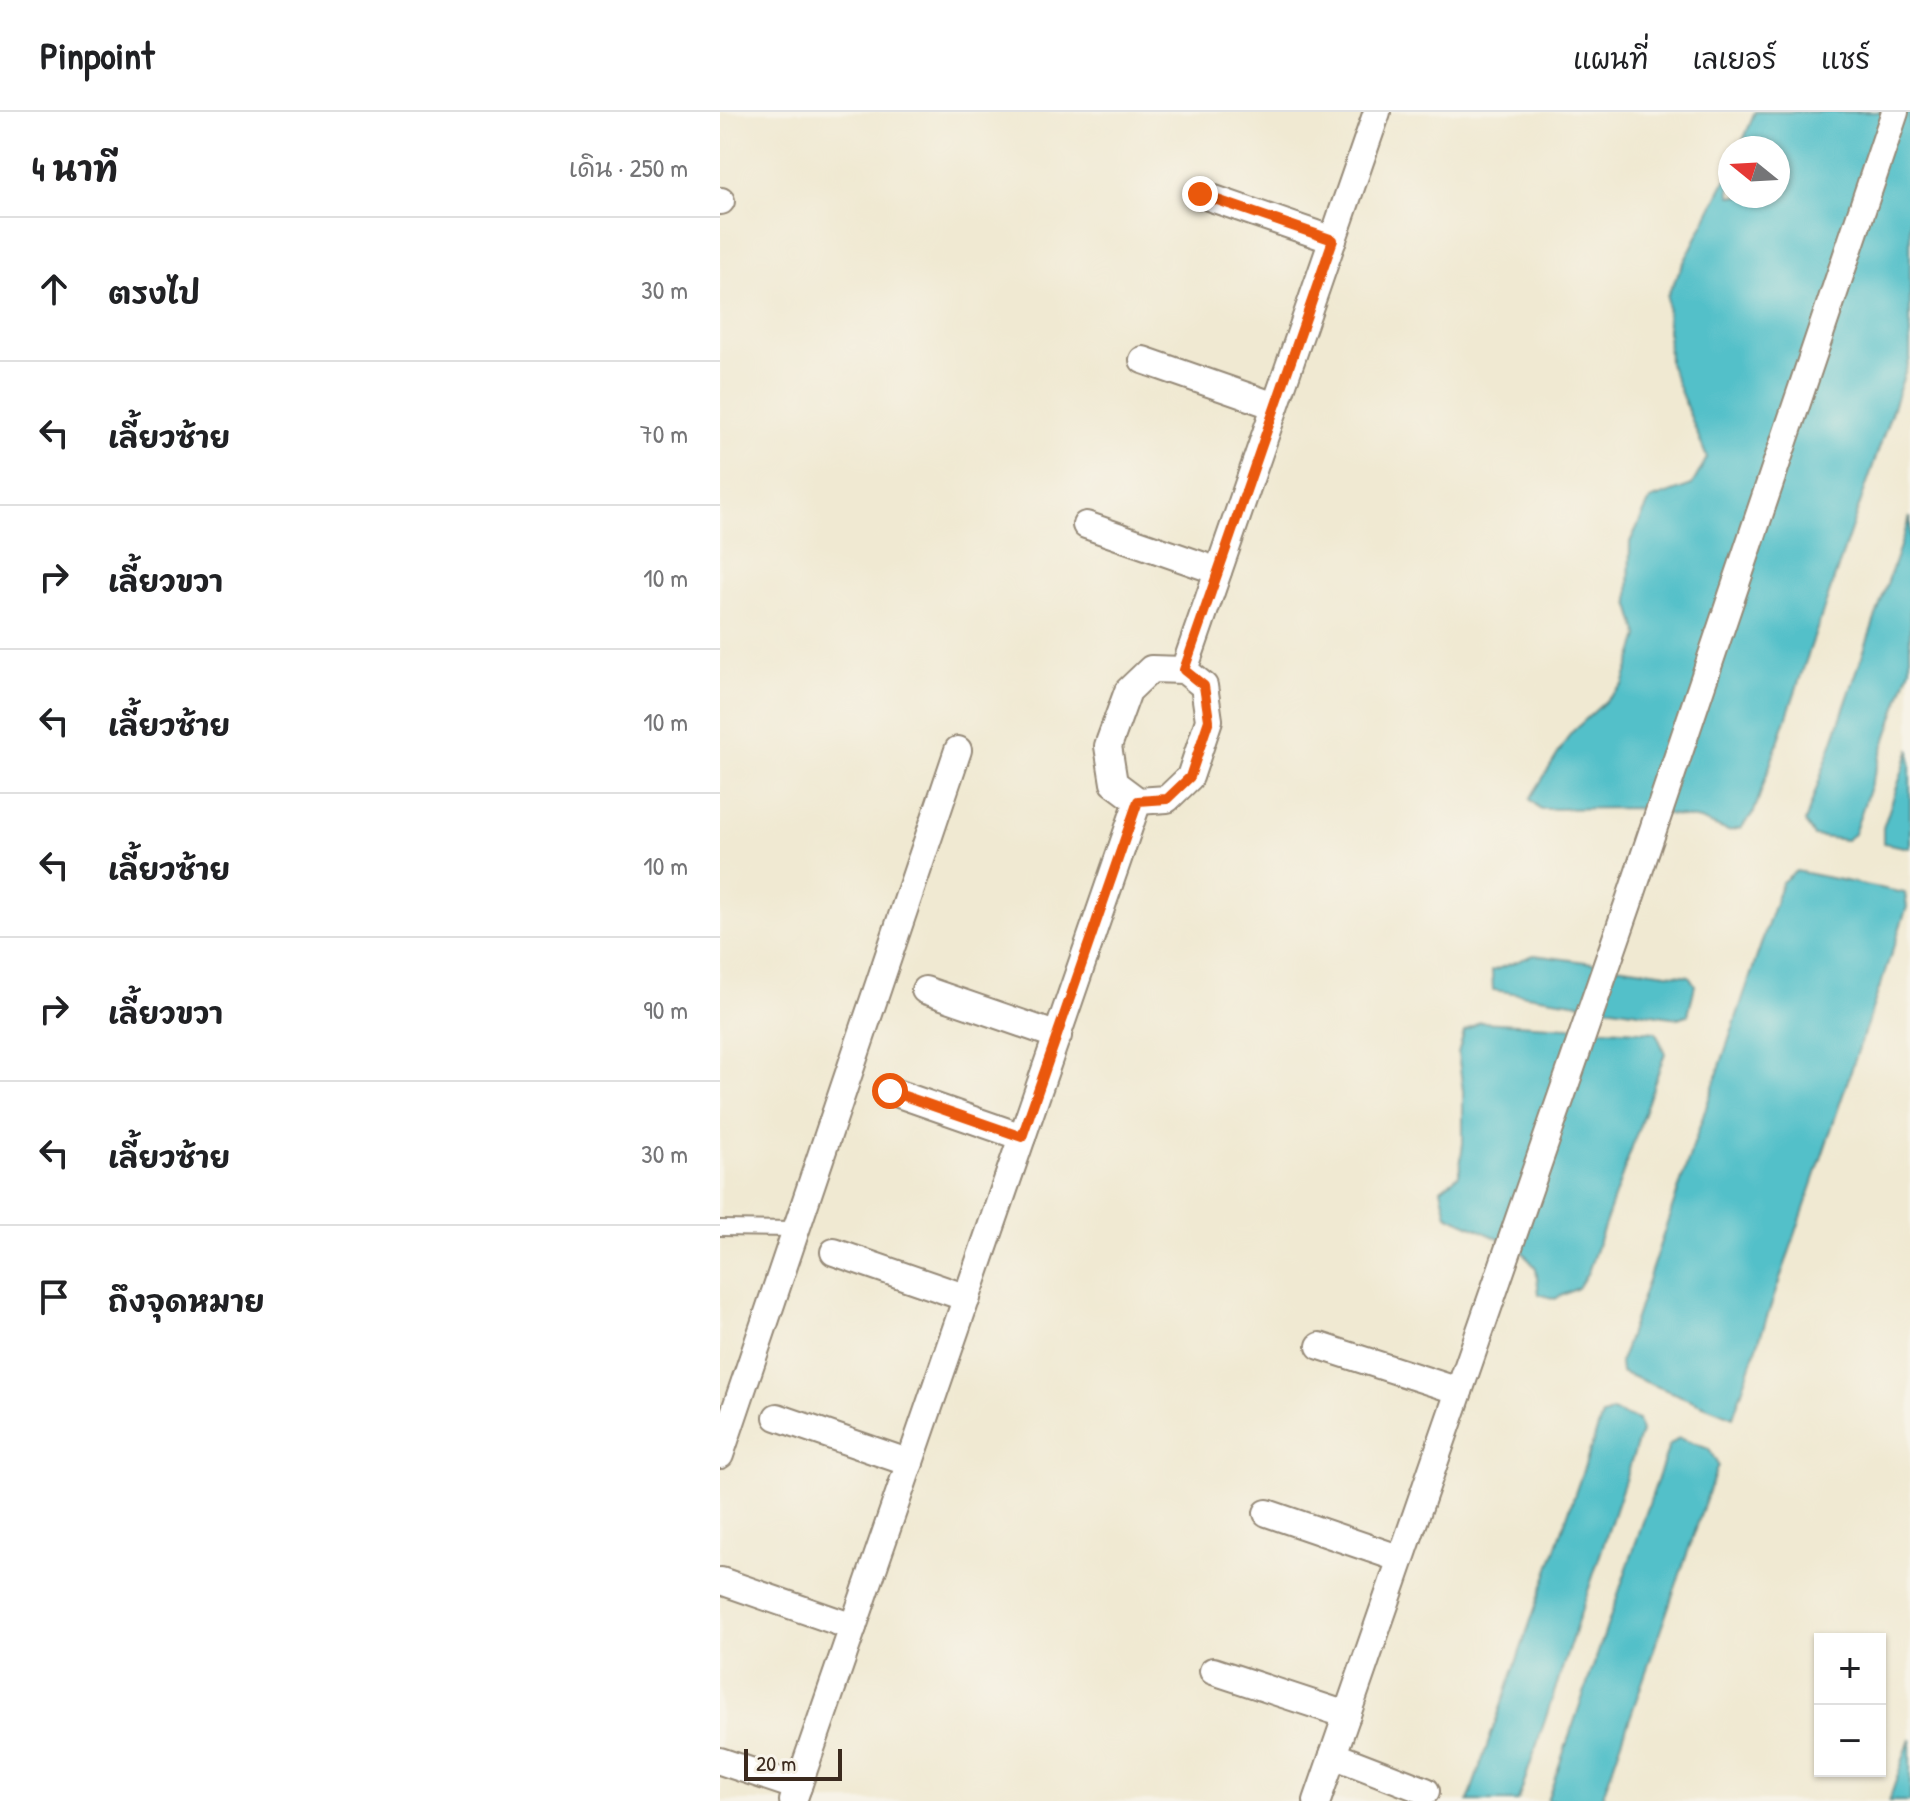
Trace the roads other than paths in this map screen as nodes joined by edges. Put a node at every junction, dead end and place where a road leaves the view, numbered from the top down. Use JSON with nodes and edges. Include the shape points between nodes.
{"nodes":[{"id":1,"x":1377,"y":112,"type":"edge"},
{"id":2,"x":1895,"y":112,"type":"edge"},
{"id":3,"x":1200,"y":194,"type":"dead end"},
{"id":4,"x":1333,"y":240,"type":"junction"},
{"id":5,"x":1143,"y":360,"type":"dead end"},
{"id":6,"x":1275,"y":406,"type":"junction"},
{"id":7,"x":1086,"y":525,"type":"dead end"},
{"id":8,"x":1218,"y":571,"type":"junction"},
{"id":9,"x":1184,"y":670,"type":"junction"},
{"id":10,"x":958,"y":750,"type":"dead end"},
{"id":11,"x":1138,"y":801,"type":"junction"},
{"id":12,"x":925,"y":990,"type":"dead end"},
{"id":13,"x":1058,"y":1036,"type":"junction"},
{"id":14,"x":890,"y":1091,"type":"dead end"},
{"id":15,"x":1022,"y":1137,"type":"junction"},
{"id":16,"x":720,"y":1228,"type":"edge"},
{"id":17,"x":797,"y":1229,"type":"junction"},
{"id":18,"x":834,"y":1252,"type":"dead end"},
{"id":19,"x":967,"y":1298,"type":"junction"},
{"id":20,"x":1320,"y":1346,"type":"dead end"},
{"id":21,"x":1459,"y":1391,"type":"junction"},
{"id":22,"x":730,"y":1396,"type":"edge"},
{"id":23,"x":777,"y":1417,"type":"dead end"},
{"id":24,"x":720,"y":1455,"type":"edge"},
{"id":25,"x":910,"y":1463,"type":"junction"},
{"id":26,"x":1267,"y":1513,"type":"dead end"},
{"id":27,"x":1401,"y":1559,"type":"junction"},
{"id":28,"x":721,"y":1581,"type":"edge"},
{"id":29,"x":853,"y":1627,"type":"junction"},
{"id":30,"x":1213,"y":1671,"type":"dead end"},
{"id":31,"x":1347,"y":1715,"type":"junction"},
{"id":32,"x":1333,"y":1755,"type":"junction"},
{"id":33,"x":720,"y":1761,"type":"edge"},
{"id":34,"x":1426,"y":1791,"type":"dead end"},
{"id":35,"x":795,"y":1794,"type":"edge"},
{"id":36,"x":1317,"y":1801,"type":"edge"}],
"edges":[{"from":1,"to":4,"type":"street"},
{"from":2,"to":21,"type":"street"},
{"from":3,"to":4,"type":"street"},
{"from":4,"to":6,"type":"street"},
{"from":5,"to":6,"type":"street"},
{"from":6,"to":8,"type":"street"},
{"from":7,"to":8,"type":"street"},
{"from":8,"to":9,"type":"street"},
{"from":9,"to":11,"type":"street","via":[[1204,686],[1209,720],[1190,777],[1167,799]]},
{"from":9,"to":11,"type":"street","via":[[1151,669],[1128,691],[1108,746],[1114,783]]},
{"from":10,"to":17,"type":"street"},
{"from":11,"to":13,"type":"street"},
{"from":12,"to":13,"type":"street"},
{"from":13,"to":15,"type":"street"},
{"from":14,"to":15,"type":"street"},
{"from":15,"to":19,"type":"street"},
{"from":16,"to":17,"type":"lane"},
{"from":17,"to":22,"type":"street"},
{"from":18,"to":19,"type":"street"},
{"from":19,"to":25,"type":"street"},
{"from":20,"to":21,"type":"street"},
{"from":21,"to":27,"type":"street"},
{"from":22,"to":24,"type":"street"},
{"from":23,"to":25,"type":"street"},
{"from":25,"to":29,"type":"street"},
{"from":26,"to":27,"type":"street"},
{"from":27,"to":31,"type":"street"},
{"from":28,"to":29,"type":"street"},
{"from":29,"to":35,"type":"street"},
{"from":30,"to":31,"type":"street"},
{"from":31,"to":32,"type":"street"},
{"from":32,"to":34,"type":"street"},
{"from":32,"to":36,"type":"street"},
{"from":33,"to":35,"type":"street"}]}
